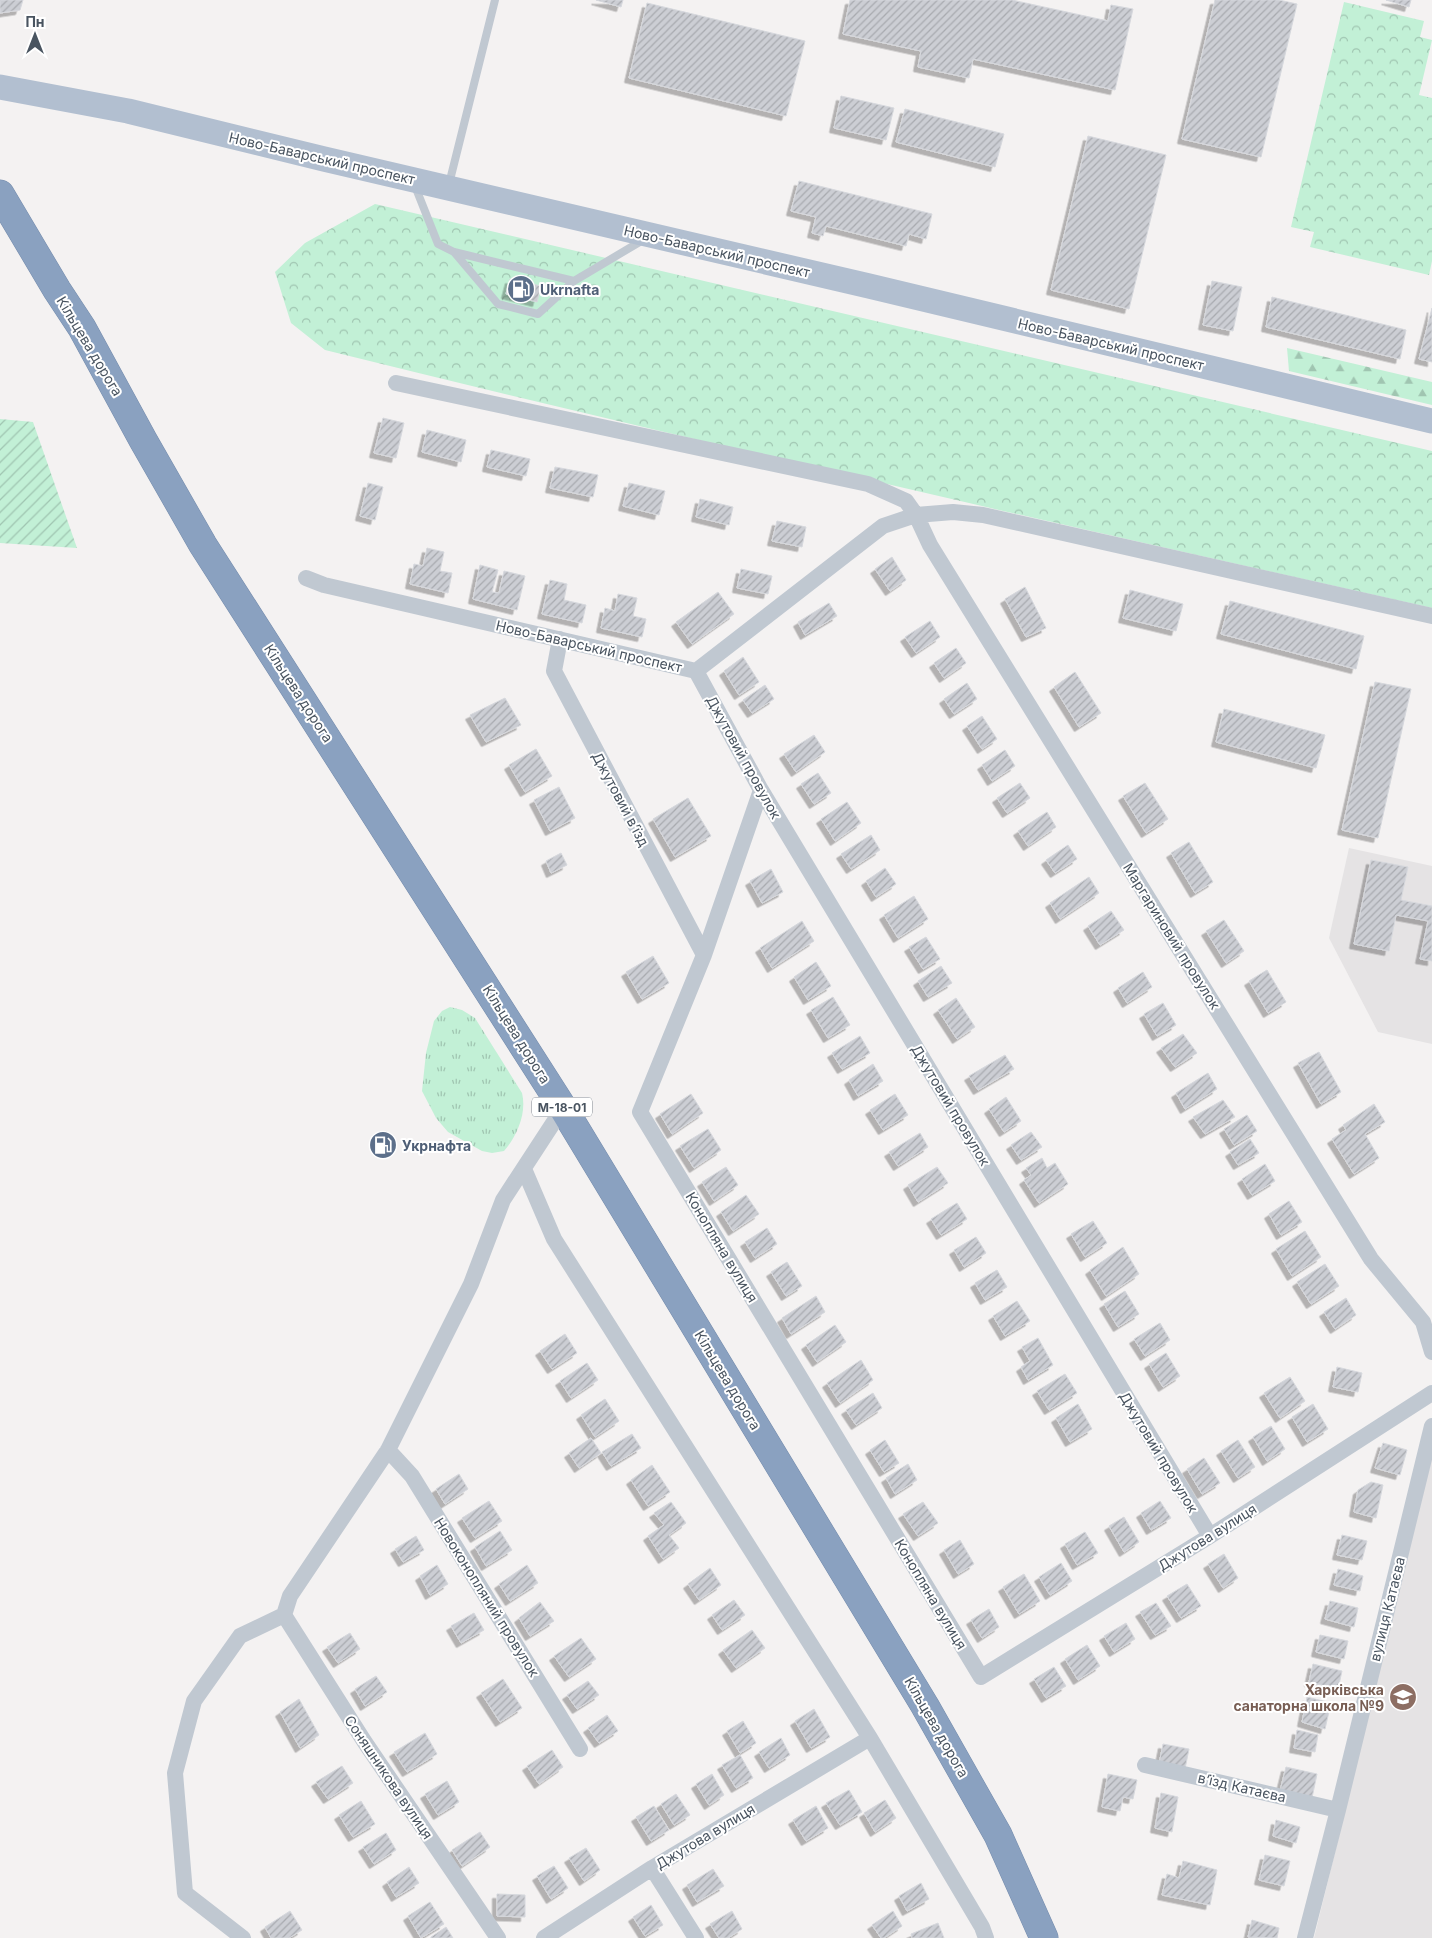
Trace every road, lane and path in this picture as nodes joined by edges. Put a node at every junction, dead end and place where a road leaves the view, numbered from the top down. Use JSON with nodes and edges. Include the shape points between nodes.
{"nodes":[{"id":1,"x":495,"y":0,"type":"edge"},
{"id":2,"x":0,"y":87,"type":"edge"},
{"id":3,"x":413,"y":179,"type":"junction"},
{"id":4,"x":448,"y":188,"type":"junction"},
{"id":5,"x":0,"y":194,"type":"edge"},
{"id":6,"x":650,"y":236,"type":"junction"},
{"id":7,"x":454,"y":252,"type":"junction"},
{"id":8,"x":574,"y":280,"type":"junction"},
{"id":9,"x":396,"y":383,"type":"dead end"},
{"id":10,"x":1432,"y":421,"type":"edge"},
{"id":11,"x":916,"y":515,"type":"junction"},
{"id":12,"x":306,"y":578,"type":"dead end"},
{"id":13,"x":1432,"y":616,"type":"edge"},
{"id":14,"x":560,"y":639,"type":"junction"},
{"id":15,"x":696,"y":671,"type":"junction"},
{"id":16,"x":762,"y":790,"type":"junction"},
{"id":17,"x":704,"y":955,"type":"junction"},
{"id":18,"x":563,"y":1108,"type":"junction"},
{"id":19,"x":524,"y":1169,"type":"junction"},
{"id":20,"x":1432,"y":1352,"type":"edge"},
{"id":21,"x":1432,"y":1392,"type":"edge"},
{"id":22,"x":1432,"y":1426,"type":"edge"},
{"id":23,"x":388,"y":1450,"type":"junction"},
{"id":24,"x":1210,"y":1536,"type":"junction"},
{"id":25,"x":284,"y":1615,"type":"junction"},
{"id":26,"x":981,"y":1678,"type":"joint"},
{"id":27,"x":870,"y":1738,"type":"junction"},
{"id":28,"x":580,"y":1749,"type":"dead end"},
{"id":29,"x":1145,"y":1765,"type":"dead end"},
{"id":30,"x":1338,"y":1810,"type":"junction"},
{"id":31,"x":652,"y":1868,"type":"junction"},
{"id":32,"x":243,"y":1938,"type":"edge"},
{"id":33,"x":498,"y":1938,"type":"edge"},
{"id":34,"x":544,"y":1938,"type":"edge"},
{"id":35,"x":696,"y":1938,"type":"edge"},
{"id":36,"x":986,"y":1938,"type":"edge"},
{"id":37,"x":1044,"y":1938,"type":"edge"},
{"id":38,"x":1305,"y":1938,"type":"edge"}],
"edges":[{"from":1,"to":4,"type":"lane"},
{"from":2,"to":3,"type":"main road","name":"Ново-Баварський проспект","via":[[128,111]]},
{"from":3,"to":4,"type":"main road","name":"Ново-Баварський проспект"},
{"from":3,"to":7,"type":"lane","via":[[438,244]]},
{"from":4,"to":6,"type":"main road","name":"Ново-Баварський проспект"},
{"from":5,"to":18,"type":"highway","name":"Кільцева дорога","number":"М-18-01","via":[[87,335],[203,545]]},
{"from":6,"to":8,"type":"lane"},
{"from":6,"to":10,"type":"main road","name":"Ново-Баварський проспект"},
{"from":7,"to":8,"type":"lane"},
{"from":7,"to":8,"type":"lane","via":[[498,304],[538,314]]},
{"from":9,"to":11,"type":"street","via":[[868,484],[906,500]]},
{"from":11,"to":13,"type":"street","name":"Ново-Баварський проспект","via":[[983,514]]},
{"from":11,"to":15,"type":"street","name":"Ново-Баварський проспект","via":[[883,526]]},
{"from":11,"to":20,"type":"street","name":"Маргариновий провулок","via":[[930,545],[1371,1259],[1423,1322]]},
{"from":12,"to":14,"type":"street","name":"Ново-Баварський проспект"},
{"from":14,"to":15,"type":"street","name":"Ново-Баварський проспект"},
{"from":14,"to":17,"type":"street","name":"Джутовий в’їзд","via":[[554,671]]},
{"from":15,"to":16,"type":"street","name":"Джутовий провулок"},
{"from":16,"to":17,"type":"street","name":"Конопляна вулиця"},
{"from":16,"to":24,"type":"street","name":"Джутовий провулок"},
{"from":17,"to":26,"type":"street","name":"Конопляна вулиця","via":[[640,1112]]},
{"from":18,"to":19,"type":"street"},
{"from":18,"to":37,"type":"highway","name":"Кільцева дорога","number":"М-18-01","via":[[925,1706],[998,1835]]},
{"from":19,"to":23,"type":"street","via":[[503,1200],[471,1284]]},
{"from":19,"to":27,"type":"street","via":[[554,1239]]},
{"from":21,"to":24,"type":"street","name":"Джутова вулиця"},
{"from":22,"to":30,"type":"street","name":"вулиця Катаєва"},
{"from":23,"to":25,"type":"street","via":[[290,1596]]},
{"from":23,"to":28,"type":"street","name":"Новоконопляний провулок","via":[[412,1476]]},
{"from":24,"to":26,"type":"street","name":"Джутова вулиця"},
{"from":25,"to":32,"type":"street","via":[[240,1636],[194,1701],[175,1774],[185,1893]]},
{"from":25,"to":33,"type":"street","name":"Соняшникова вулиця","via":[[364,1741]]},
{"from":27,"to":31,"type":"street","name":"Джутова вулиця"},
{"from":27,"to":36,"type":"street"},
{"from":29,"to":30,"type":"street","name":"в’їзд Катаєва"},
{"from":30,"to":38,"type":"street","name":"вулиця Катаєва"},
{"from":31,"to":34,"type":"street","name":"Джутова вулиця"},
{"from":31,"to":35,"type":"street"}]}
